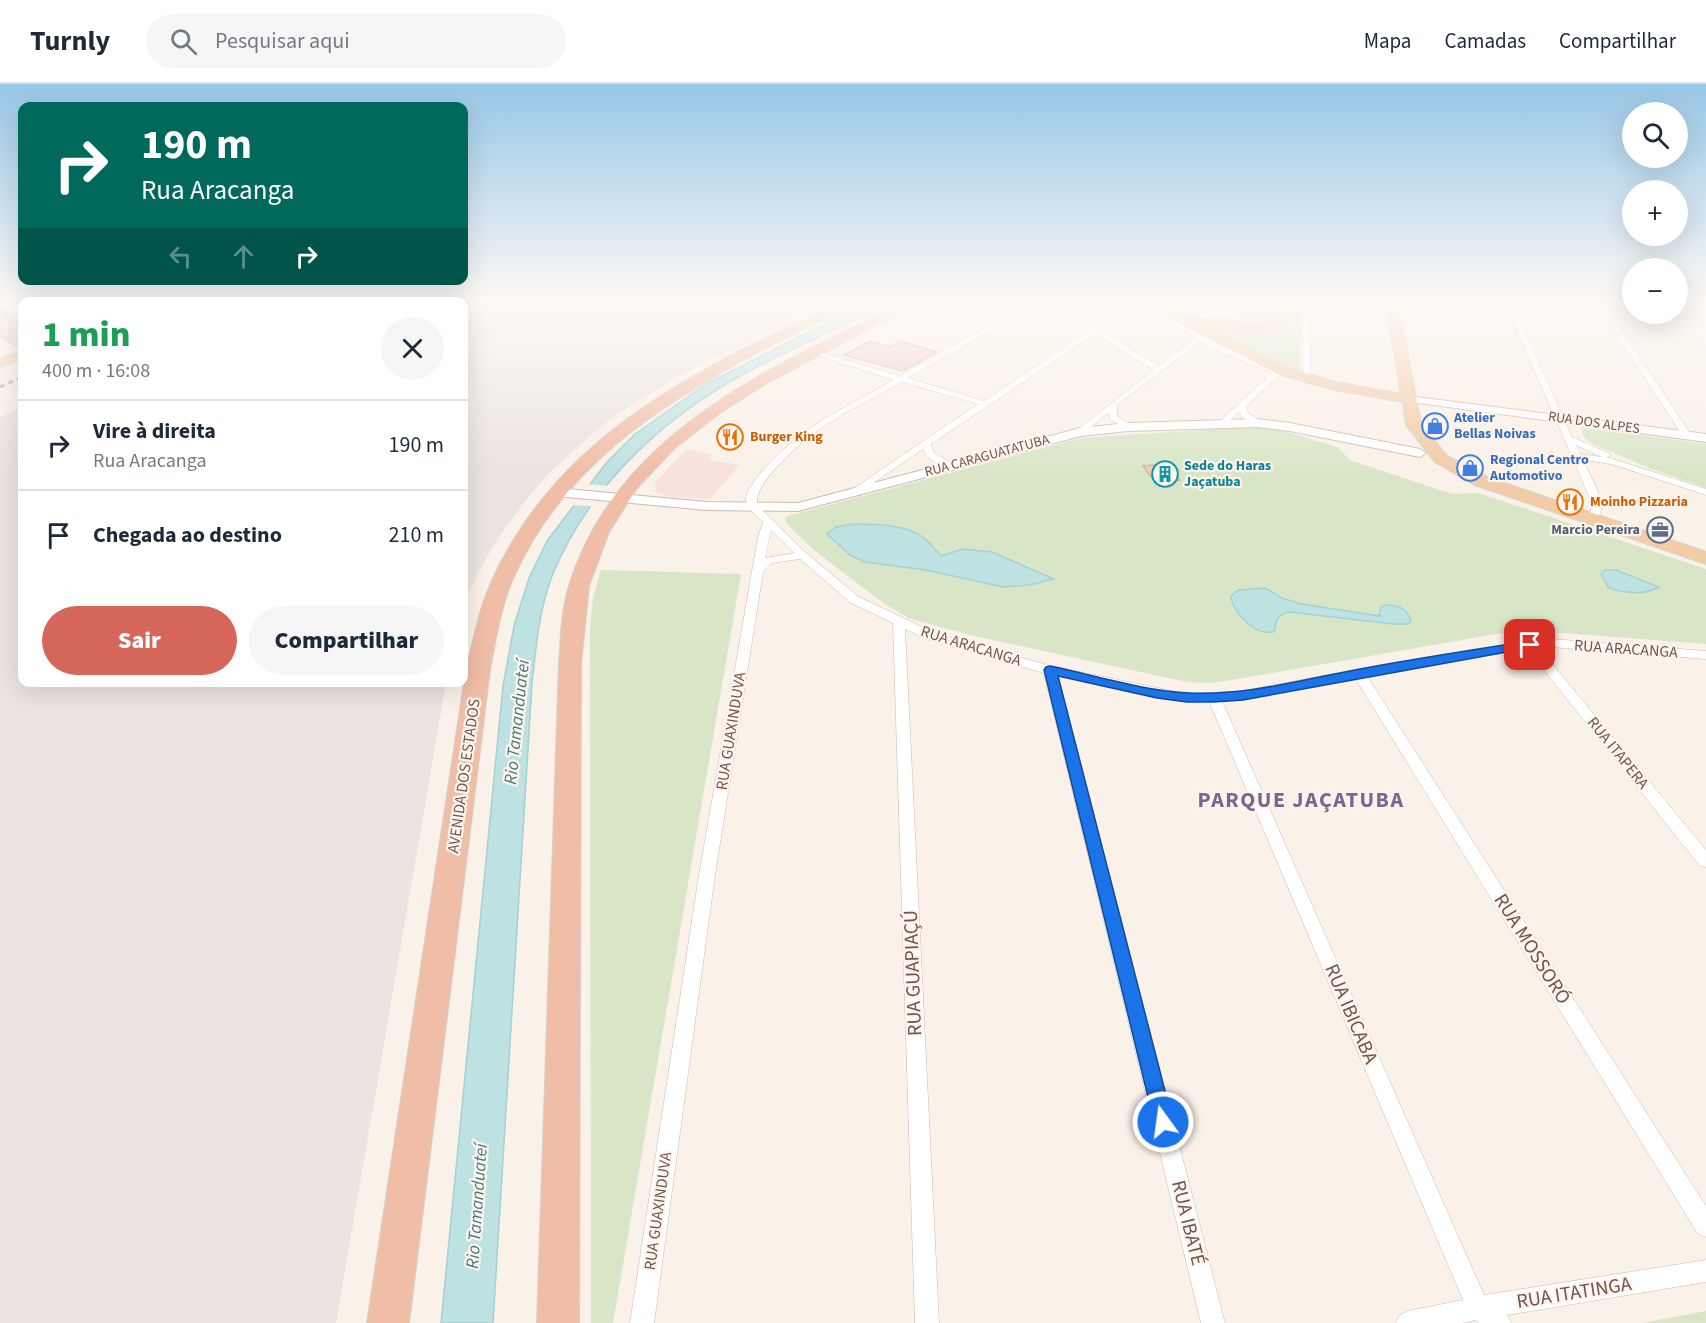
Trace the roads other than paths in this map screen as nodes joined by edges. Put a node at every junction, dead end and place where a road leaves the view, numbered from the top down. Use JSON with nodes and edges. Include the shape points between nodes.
{"nodes":[{"id":1,"x":14,"y":358,"type":"edge"},
{"id":2,"x":736,"y":358,"type":"edge"},
{"id":3,"x":804,"y":358,"type":"edge"},
{"id":4,"x":829,"y":358,"type":"edge"},
{"id":5,"x":937,"y":358,"type":"edge"},
{"id":6,"x":1054,"y":358,"type":"edge"},
{"id":7,"x":1139,"y":358,"type":"edge"},
{"id":8,"x":1174,"y":358,"type":"edge"},
{"id":9,"x":1241,"y":358,"type":"edge"},
{"id":10,"x":1253,"y":358,"type":"edge"},
{"id":11,"x":1306,"y":358,"type":"edge"},
{"id":12,"x":1401,"y":358,"type":"edge"},
{"id":13,"x":1532,"y":358,"type":"edge"},
{"id":14,"x":1636,"y":358,"type":"edge"},
{"id":15,"x":0,"y":363,"type":"edge"},
{"id":16,"x":1158,"y":369,"type":"junction"},
{"id":17,"x":1278,"y":371,"type":"junction"},
{"id":18,"x":901,"y":379,"type":"junction"},
{"id":19,"x":1307,"y":379,"type":"junction"},
{"id":20,"x":1408,"y":399,"type":"junction"},
{"id":21,"x":986,"y":404,"type":"junction"},
{"id":22,"x":1113,"y":404,"type":"junction"},
{"id":23,"x":1241,"y":405,"type":"junction"},
{"id":24,"x":1559,"y":419,"type":"junction"},
{"id":25,"x":1223,"y":423,"type":"junction"},
{"id":26,"x":1258,"y":423,"type":"junction"},
{"id":27,"x":1414,"y":425,"type":"junction"},
{"id":28,"x":1128,"y":427,"type":"junction"},
{"id":29,"x":1080,"y":432,"type":"junction"},
{"id":30,"x":1687,"y":436,"type":"junction"},
{"id":31,"x":1706,"y":438,"type":"edge"},
{"id":32,"x":1569,"y":439,"type":"junction"},
{"id":33,"x":926,"y":444,"type":"junction"},
{"id":34,"x":1420,"y":453,"type":"junction"},
{"id":35,"x":1576,"y":456,"type":"junction"},
{"id":36,"x":951,"y":466,"type":"junction"},
{"id":37,"x":1644,"y":471,"type":"junction"},
{"id":38,"x":1466,"y":474,"type":"junction"},
{"id":39,"x":852,"y":492,"type":"junction"},
{"id":40,"x":1706,"y":492,"type":"edge"},
{"id":41,"x":564,"y":493,"type":"junction"},
{"id":42,"x":613,"y":498,"type":"junction"},
{"id":43,"x":754,"y":507,"type":"junction"},
{"id":44,"x":1591,"y":520,"type":"junction"},
{"id":45,"x":768,"y":522,"type":"junction"},
{"id":46,"x":802,"y":555,"type":"junction"},
{"id":47,"x":1706,"y":558,"type":"edge"},
{"id":48,"x":758,"y":570,"type":"junction"},
{"id":49,"x":899,"y":622,"type":"junction"},
{"id":50,"x":1530,"y":645,"type":"junction"},
{"id":51,"x":1706,"y":655,"type":"edge"},
{"id":52,"x":1050,"y":670,"type":"junction"},
{"id":53,"x":1359,"y":673,"type":"junction"},
{"id":54,"x":1214,"y":698,"type":"junction"},
{"id":55,"x":1706,"y":861,"type":"edge"},
{"id":56,"x":1706,"y":1226,"type":"edge"},
{"id":57,"x":1706,"y":1271,"type":"edge"},
{"id":58,"x":1478,"y":1308,"type":"junction"},
{"id":59,"x":388,"y":1323,"type":"edge"},
{"id":60,"x":558,"y":1323,"type":"edge"},
{"id":61,"x":642,"y":1323,"type":"edge"},
{"id":62,"x":927,"y":1323,"type":"edge"},
{"id":63,"x":1213,"y":1323,"type":"edge"},
{"id":64,"x":1408,"y":1323,"type":"edge"},
{"id":65,"x":1498,"y":1323,"type":"edge"}],
"edges":[{"from":1,"to":15,"type":"main road"},
{"from":2,"to":41,"type":"highway","name":"AVENIDA DOS ESTADOS","via":[[656,403],[608,439]]},
{"from":3,"to":42,"type":"highway","via":[[704,416]]},
{"from":4,"to":18,"type":"street"},
{"from":5,"to":18,"type":"street"},
{"from":6,"to":21,"type":"street"},
{"from":7,"to":16,"type":"street"},
{"from":8,"to":16,"type":"street"},
{"from":9,"to":17,"type":"street","name":"RUA DOS ALPES"},
{"from":10,"to":17,"type":"main road","name":"RUA DOS ALPES"},
{"from":11,"to":19,"type":"street"},
{"from":12,"to":20,"type":"main road"},
{"from":13,"to":24,"type":"street"},
{"from":14,"to":30,"type":"street"},
{"from":16,"to":22,"type":"street"},
{"from":17,"to":19,"type":"main road","name":"RUA DOS ALPES"},
{"from":17,"to":23,"type":"street"},
{"from":18,"to":21,"type":"street"},
{"from":18,"to":43,"type":"street","via":[[797,442],[756,485],[752,495]]},
{"from":19,"to":20,"type":"main road","name":"RUA DOS ALPES"},
{"from":20,"to":24,"type":"street","name":"RUA DOS ALPES"},
{"from":20,"to":27,"type":"main road"},
{"from":21,"to":33,"type":"street"},
{"from":22,"to":28,"type":"street","via":[[1113,417]]},
{"from":22,"to":29,"type":"street"},
{"from":23,"to":25,"type":"street"},
{"from":23,"to":26,"type":"street","via":[[1244,414]]},
{"from":24,"to":30,"type":"street","name":"RUA DOS ALPES"},
{"from":24,"to":32,"type":"street"},
{"from":25,"to":26,"type":"street","name":"RUA CARAGUATATUBA"},
{"from":25,"to":28,"type":"street","name":"RUA CARAGUATATUBA"},
{"from":26,"to":34,"type":"street","name":"RUA CARAGUATATUBA"},
{"from":27,"to":34,"type":"main road","via":[[1411,438]]},
{"from":27,"to":38,"type":"main road","via":[[1434,451]]},
{"from":28,"to":29,"type":"street","name":"RUA CARAGUATATUBA"},
{"from":29,"to":36,"type":"street","name":"RUA CARAGUATATUBA"},
{"from":30,"to":31,"type":"street","name":"RUA DOS ALPES"},
{"from":32,"to":35,"type":"street"},
{"from":32,"to":37,"type":"street"},
{"from":33,"to":36,"type":"street","via":[[930,455]]},
{"from":33,"to":39,"type":"street"},
{"from":34,"to":38,"type":"main road"},
{"from":34,"to":44,"type":"main road","via":[[1475,486]]},
{"from":35,"to":37,"type":"street"},
{"from":35,"to":44,"type":"street","via":[[1596,501]]},
{"from":36,"to":39,"type":"street","name":"RUA CARAGUATATUBA"},
{"from":37,"to":40,"type":"street"},
{"from":38,"to":44,"type":"main road"},
{"from":39,"to":43,"type":"street","name":"RUA CARAGUATATUBA","via":[[798,507]]},
{"from":41,"to":42,"type":"street","name":"RUA CARAGUATATUBA"},
{"from":41,"to":59,"type":"highway","name":"AVENIDA DOS ESTADOS","via":[[526,534],[505,575],[482,652]]},
{"from":42,"to":43,"type":"street","name":"RUA CARAGUATATUBA"},
{"from":42,"to":60,"type":"highway","via":[[588,557],[572,620]]},
{"from":43,"to":45,"type":"street"},
{"from":44,"to":47,"type":"main road"},
{"from":45,"to":46,"type":"street","name":"RUA ARACANGA"},
{"from":45,"to":48,"type":"street","name":"RUA GUAXINDUVA"},
{"from":46,"to":48,"type":"street","via":[[769,560]]},
{"from":46,"to":49,"type":"street","name":"RUA ARACANGA","via":[[855,600]]},
{"from":48,"to":61,"type":"street","name":"RUA GUAXINDUVA","via":[[707,875]]},
{"from":49,"to":52,"type":"street","name":"RUA ARACANGA","via":[[933,637]]},
{"from":49,"to":62,"type":"street","name":"RUA GUAPIAÇÚ"},
{"from":50,"to":51,"type":"street","name":"RUA ARACANGA","via":[[1551,643]]},
{"from":50,"to":53,"type":"street","name":"RUA ARACANGA"},
{"from":50,"to":55,"type":"street","name":"RUA ITAPERA"},
{"from":52,"to":54,"type":"street","name":"RUA ARACANGA","via":[[1157,693]]},
{"from":52,"to":63,"type":"street","name":"RUA IBATÉ"},
{"from":53,"to":54,"type":"street","name":"RUA ARACANGA"},
{"from":53,"to":56,"type":"street","name":"RUA MOSSORÓ"},
{"from":54,"to":58,"type":"street","name":"RUA IBICABA"},
{"from":57,"to":58,"type":"street","name":"RUA ITATINGA"},
{"from":58,"to":64,"type":"street","name":"RUA ITATINGA"},
{"from":58,"to":65,"type":"street","name":"RUA IBICABA"}]}
